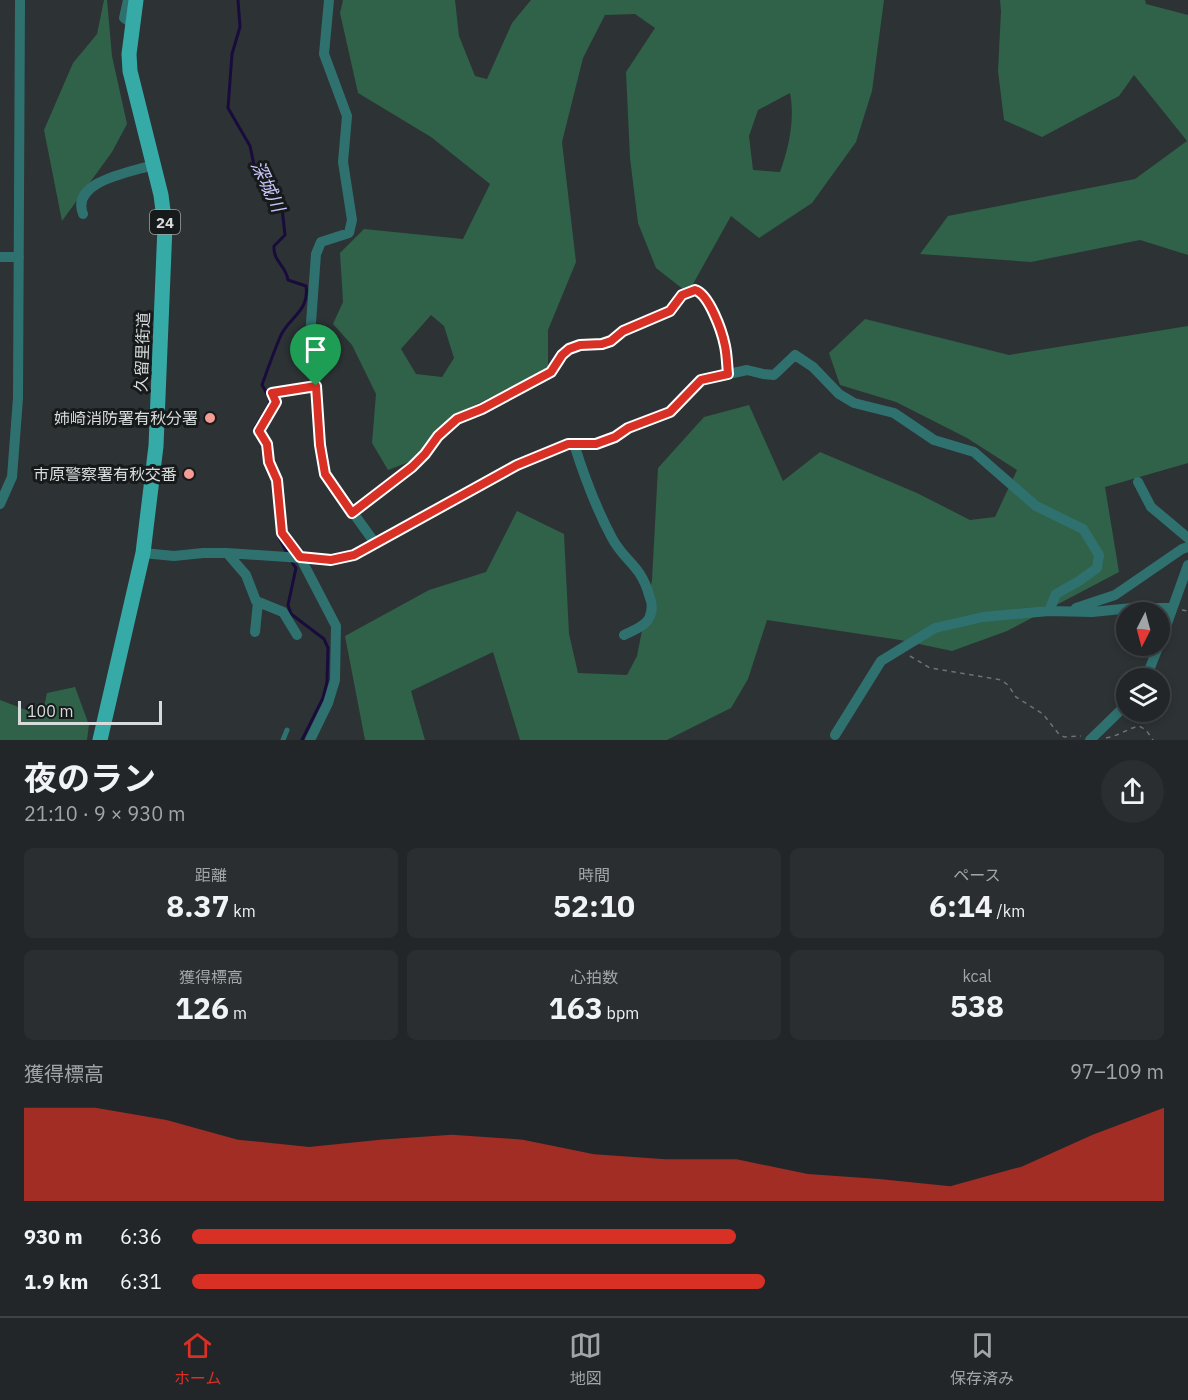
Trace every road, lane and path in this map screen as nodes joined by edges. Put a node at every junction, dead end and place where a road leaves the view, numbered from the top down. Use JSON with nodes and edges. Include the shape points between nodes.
{"nodes":[{"id":1,"x":20,"y":0,"type":"edge"},
{"id":2,"x":128,"y":0,"type":"edge"},
{"id":3,"x":136,"y":0,"type":"edge"},
{"id":4,"x":329,"y":0,"type":"edge"},
{"id":5,"x":132,"y":23,"type":"junction"},
{"id":6,"x":153,"y":165,"type":"junction"},
{"id":7,"x":83,"y":214,"type":"dead end"},
{"id":8,"x":0,"y":257,"type":"edge"},
{"id":9,"x":19,"y":257,"type":"junction"},
{"id":10,"x":551,"y":372,"type":"joint"},
{"id":11,"x":728,"y":374,"type":"junction"},
{"id":12,"x":316,"y":386,"type":"junction"},
{"id":13,"x":574,"y":444,"type":"junction"},
{"id":14,"x":1138,"y":482,"type":"dead end"},
{"id":15,"x":0,"y":504,"type":"edge"},
{"id":16,"x":352,"y":513,"type":"junction"},
{"id":17,"x":1188,"y":538,"type":"edge"},
{"id":18,"x":375,"y":543,"type":"junction"},
{"id":19,"x":1188,"y":547,"type":"edge"},
{"id":20,"x":143,"y":553,"type":"junction"},
{"id":21,"x":227,"y":553,"type":"junction"},
{"id":22,"x":300,"y":557,"type":"junction"},
{"id":23,"x":1188,"y":565,"type":"edge"},
{"id":24,"x":1110,"y":597,"type":"junction"},
{"id":25,"x":258,"y":602,"type":"junction"},
{"id":26,"x":1172,"y":608,"type":"junction"},
{"id":27,"x":1110,"y":610,"type":"junction"},
{"id":28,"x":1049,"y":611,"type":"junction"},
{"id":29,"x":1067,"y":612,"type":"junction"},
{"id":30,"x":1170,"y":614,"type":"edge"},
{"id":31,"x":255,"y":632,"type":"dead end"},
{"id":32,"x":297,"y":635,"type":"dead end"},
{"id":33,"x":624,"y":635,"type":"dead end"},
{"id":34,"x":907,"y":645,"type":"junction"},
{"id":35,"x":1116,"y":715,"type":"edge"},
{"id":36,"x":287,"y":730,"type":"dead end"},
{"id":37,"x":835,"y":735,"type":"dead end"},
{"id":38,"x":1092,"y":738,"type":"edge"},
{"id":39,"x":100,"y":740,"type":"edge"},
{"id":40,"x":283,"y":740,"type":"edge"},
{"id":41,"x":310,"y":740,"type":"edge"},
{"id":42,"x":1153,"y":740,"type":"edge"}],
"edges":[{"from":1,"to":9,"type":"street"},
{"from":2,"to":5,"type":"street","via":[[124,18]]},
{"from":3,"to":5,"type":"main road","name":"久留里街道","number":"24"},
{"from":4,"to":12,"type":"street","via":[[324,54],[347,116],[343,162],[352,220],[349,233],[321,242],[316,254],[311,323]]},
{"from":5,"to":6,"type":"main road","name":"久留里街道","number":"24","via":[[130,70]]},
{"from":6,"to":7,"type":"street","via":[[89,188],[80,208]]},
{"from":6,"to":20,"type":"main road","name":"久留里街道","number":"24","via":[[165,226],[156,446]]},
{"from":8,"to":9,"type":"street"},
{"from":9,"to":15,"type":"street","via":[[15,448],[12,477]]},
{"from":10,"to":11,"type":"path","via":[[569,349],[611,341],[623,331],[670,311],[682,295],[695,290],[709,302],[715,317],[725,346]]},
{"from":10,"to":16,"type":"street","via":[[457,419],[412,467]]},
{"from":11,"to":13,"type":"street","via":[[701,380],[670,412],[615,437],[596,444]]},
{"from":11,"to":28,"type":"street","via":[[747,370],[774,375],[795,355],[839,394],[854,403],[894,413],[934,440],[974,452],[1036,506],[1083,529],[1099,555],[1097,568],[1056,594]]},
{"from":12,"to":16,"type":"street","via":[[325,474]]},
{"from":12,"to":22,"type":"path","via":[[272,393],[276,402],[259,431],[267,444],[277,480],[282,533]]},
{"from":13,"to":18,"type":"street","via":[[517,465]]},
{"from":13,"to":33,"type":"street","via":[[611,536],[645,581],[651,602],[648,621]]},
{"from":14,"to":17,"type":"street","via":[[1151,507]]},
{"from":16,"to":18,"type":"street"},
{"from":18,"to":22,"type":"street","via":[[354,555],[331,560]]},
{"from":19,"to":24,"type":"street"},
{"from":20,"to":21,"type":"street"},
{"from":20,"to":39,"type":"main road","name":"久留里街道","number":"24"},
{"from":21,"to":22,"type":"street"},
{"from":21,"to":25,"type":"street","via":[[246,575]]},
{"from":22,"to":41,"type":"street","via":[[336,626],[335,680]]},
{"from":23,"to":26,"type":"street"},
{"from":24,"to":27,"type":"street"},
{"from":24,"to":29,"type":"street"},
{"from":25,"to":31,"type":"street"},
{"from":25,"to":32,"type":"street","via":[[284,612]]},
{"from":26,"to":27,"type":"street"},
{"from":26,"to":30,"type":"street"},
{"from":27,"to":29,"type":"street"},
{"from":28,"to":29,"type":"street"},
{"from":28,"to":34,"type":"street","via":[[983,617],[935,628]]},
{"from":34,"to":37,"type":"street","via":[[881,661]]},
{"from":34,"to":38,"type":"path","via":[[909,656],[930,668],[1001,680],[1064,737]]},
{"from":35,"to":38,"type":"street"},
{"from":36,"to":40,"type":"lane"},
{"from":38,"to":42,"type":"path","via":[[1117,736],[1139,726]]}]}
